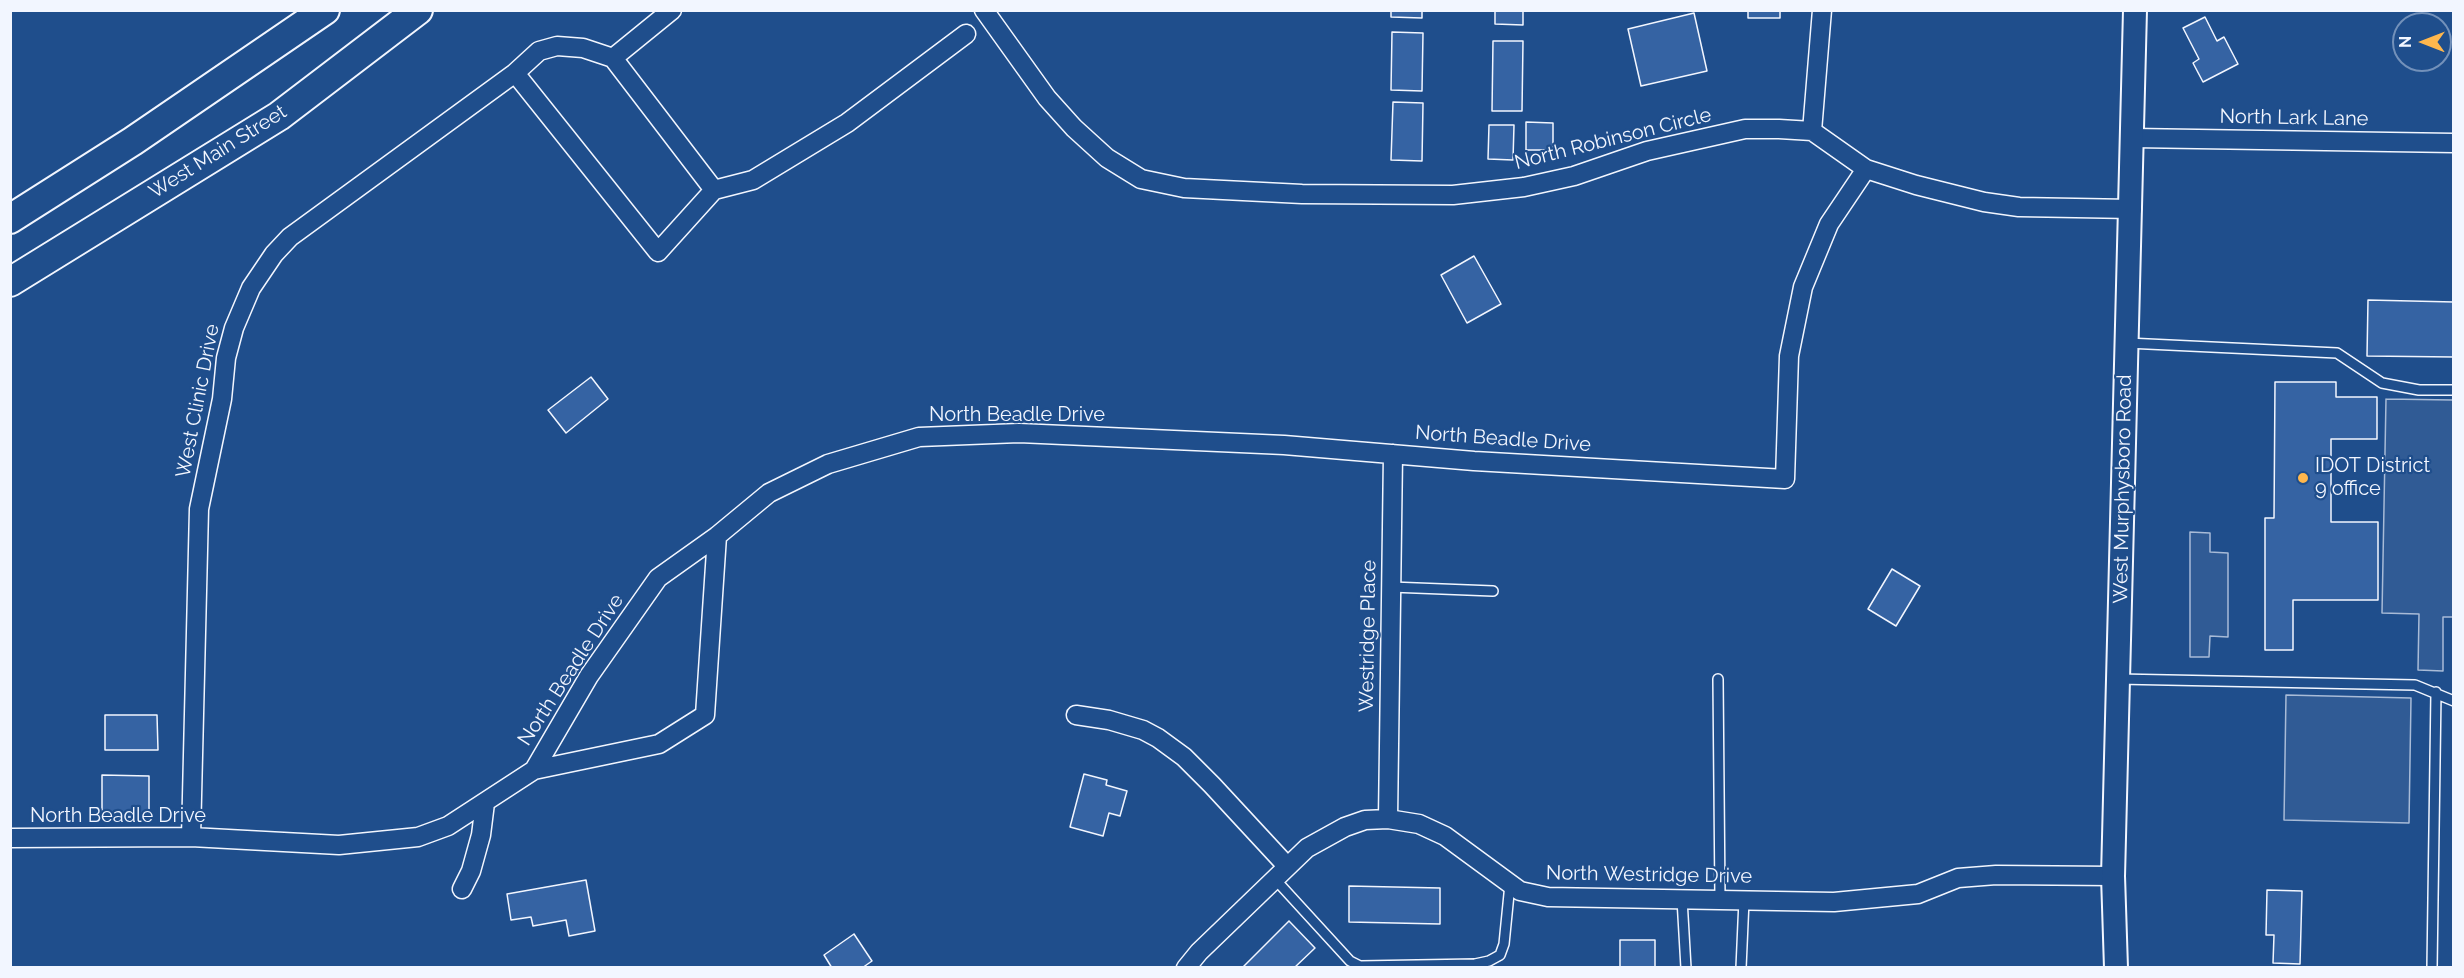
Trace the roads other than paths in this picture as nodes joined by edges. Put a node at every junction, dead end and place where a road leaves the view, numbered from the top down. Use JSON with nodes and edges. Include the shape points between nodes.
{"nodes":[{"id":1,"x":325,"y":10,"type":"edge"},
{"id":2,"x":418,"y":10,"type":"edge"},
{"id":3,"x":672,"y":10,"type":"edge"},
{"id":4,"x":984,"y":10,"type":"edge"},
{"id":5,"x":1822,"y":10,"type":"edge"},
{"id":6,"x":2135,"y":10,"type":"edge"},
{"id":7,"x":966,"y":34,"type":"dead end"},
{"id":8,"x":613,"y":58,"type":"junction"},
{"id":9,"x":515,"y":73,"type":"junction"},
{"id":10,"x":1812,"y":131,"type":"junction"},
{"id":11,"x":2133,"y":138,"type":"junction"},
{"id":12,"x":2454,"y":143,"type":"edge"},
{"id":13,"x":1866,"y":169,"type":"junction"},
{"id":14,"x":714,"y":190,"type":"junction"},
{"id":15,"x":2132,"y":209,"type":"junction"},
{"id":16,"x":10,"y":219,"type":"edge"},
{"id":17,"x":10,"y":282,"type":"edge"},
{"id":18,"x":2126,"y":343,"type":"junction"},
{"id":19,"x":2454,"y":390,"type":"edge"},
{"id":20,"x":1393,"y":454,"type":"junction"},
{"id":21,"x":717,"y":536,"type":"junction"},
{"id":22,"x":1391,"y":587,"type":"junction"},
{"id":23,"x":1493,"y":591,"type":"dead end"},
{"id":24,"x":1718,"y":680,"type":"dead end"},
{"id":25,"x":2118,"y":680,"type":"junction"},
{"id":26,"x":2436,"y":692,"type":"junction"},
{"id":27,"x":2454,"y":701,"type":"edge"},
{"id":28,"x":1076,"y":715,"type":"dead end"},
{"id":29,"x":534,"y":770,"type":"junction"},
{"id":30,"x":485,"y":803,"type":"junction"},
{"id":31,"x":1388,"y":819,"type":"junction"},
{"id":32,"x":191,"y":837,"type":"junction"},
{"id":33,"x":10,"y":838,"type":"edge"},
{"id":34,"x":1280,"y":872,"type":"junction"},
{"id":35,"x":2113,"y":876,"type":"junction"},
{"id":36,"x":1510,"y":884,"type":"junction"},
{"id":37,"x":462,"y":889,"type":"dead end"},
{"id":38,"x":1682,"y":899,"type":"junction"},
{"id":39,"x":1720,"y":899,"type":"junction"},
{"id":40,"x":1744,"y":900,"type":"junction"},
{"id":41,"x":1359,"y":967,"type":"edge"},
{"id":42,"x":1393,"y":967,"type":"edge"},
{"id":43,"x":1186,"y":968,"type":"edge"},
{"id":44,"x":1686,"y":968,"type":"edge"},
{"id":45,"x":1741,"y":968,"type":"edge"},
{"id":46,"x":2116,"y":968,"type":"edge"},
{"id":47,"x":2432,"y":968,"type":"edge"}],
"edges":[{"from":1,"to":16,"type":"highway","via":[[133,141]]},
{"from":2,"to":17,"type":"highway","name":"West Main Street","via":[[279,116]]},
{"from":3,"to":8,"type":"street"},
{"from":4,"to":10,"type":"street","name":"North Robinson Circle","via":[[1047,98],[1107,158],[1141,179],[1184,188],[1453,195],[1524,188],[1647,151],[1744,129]]},
{"from":5,"to":10,"type":"street"},
{"from":6,"to":11,"type":"street","name":"West Murphysboro Road"},
{"from":7,"to":14,"type":"street","via":[[847,123],[753,180]]},
{"from":8,"to":9,"type":"street","name":"West Clinic Drive","via":[[583,48],[557,46],[539,51]]},
{"from":8,"to":14,"type":"street"},
{"from":9,"to":14,"type":"street","via":[[658,252]]},
{"from":9,"to":32,"type":"street","name":"West Clinic Drive","via":[[290,237],[274,254],[234,328],[200,509]]},
{"from":10,"to":13,"type":"street"},
{"from":11,"to":12,"type":"street","name":"North Lark Lane"},
{"from":11,"to":15,"type":"street","name":"West Murphysboro Road"},
{"from":13,"to":15,"type":"street","via":[[1984,202],[2019,207]]},
{"from":13,"to":20,"type":"street","name":"North Beadle Drive","via":[[1829,224],[1803,287],[1788,357],[1785,478]]},
{"from":15,"to":18,"type":"street","name":"West Murphysboro Road"},
{"from":18,"to":19,"type":"lane","via":[[2337,353],[2382,383],[2419,390]]},
{"from":18,"to":25,"type":"street","name":"West Murphysboro Road"},
{"from":20,"to":21,"type":"street","name":"North Beadle Drive","via":[[1019,433],[919,437],[828,464],[769,493]]},
{"from":20,"to":22,"type":"street","name":"Westridge Place"},
{"from":21,"to":29,"type":"street","name":"North Beadle Drive","via":[[658,578],[589,676]]},
{"from":21,"to":29,"type":"street","via":[[705,715],[659,744]]},
{"from":22,"to":23,"type":"lane"},
{"from":22,"to":31,"type":"street","name":"Westridge Place"},
{"from":24,"to":39,"type":"lane"},
{"from":25,"to":26,"type":"lane","via":[[2415,685]]},
{"from":25,"to":35,"type":"street","name":"West Murphysboro Road"},
{"from":26,"to":27,"type":"lane"},
{"from":26,"to":47,"type":"lane"},
{"from":28,"to":34,"type":"street","via":[[1143,730],[1184,757],[1212,785]]},
{"from":29,"to":30,"type":"street","name":"North Beadle Drive"},
{"from":30,"to":32,"type":"street","name":"North Beadle Drive","via":[[448,826],[418,837],[339,845]]},
{"from":30,"to":37,"type":"street","via":[[481,835]]},
{"from":31,"to":34,"type":"street","name":"North Westridge Drive","via":[[1365,820],[1345,827],[1307,848]]},
{"from":31,"to":36,"type":"street","name":"North Westridge Drive","via":[[1419,824],[1445,836]]},
{"from":32,"to":33,"type":"street","name":"North Beadle Drive"},
{"from":34,"to":41,"type":"lane","via":[[1350,961]]},
{"from":34,"to":43,"type":"street","name":"North Westridge Drive"},
{"from":35,"to":40,"type":"street","name":"North Westridge Drive","via":[[1958,878],[1918,894],[1877,900]]},
{"from":35,"to":46,"type":"street","name":"West Murphysboro Road"},
{"from":36,"to":38,"type":"street","name":"North Westridge Drive","via":[[1525,893],[1548,897]]},
{"from":36,"to":42,"type":"lane","via":[[1500,955],[1475,964]]},
{"from":38,"to":39,"type":"street","name":"North Westridge Drive"},
{"from":38,"to":44,"type":"lane"},
{"from":39,"to":40,"type":"street","name":"North Westridge Drive"},
{"from":40,"to":45,"type":"lane"},
{"from":41,"to":42,"type":"lane"}]}
